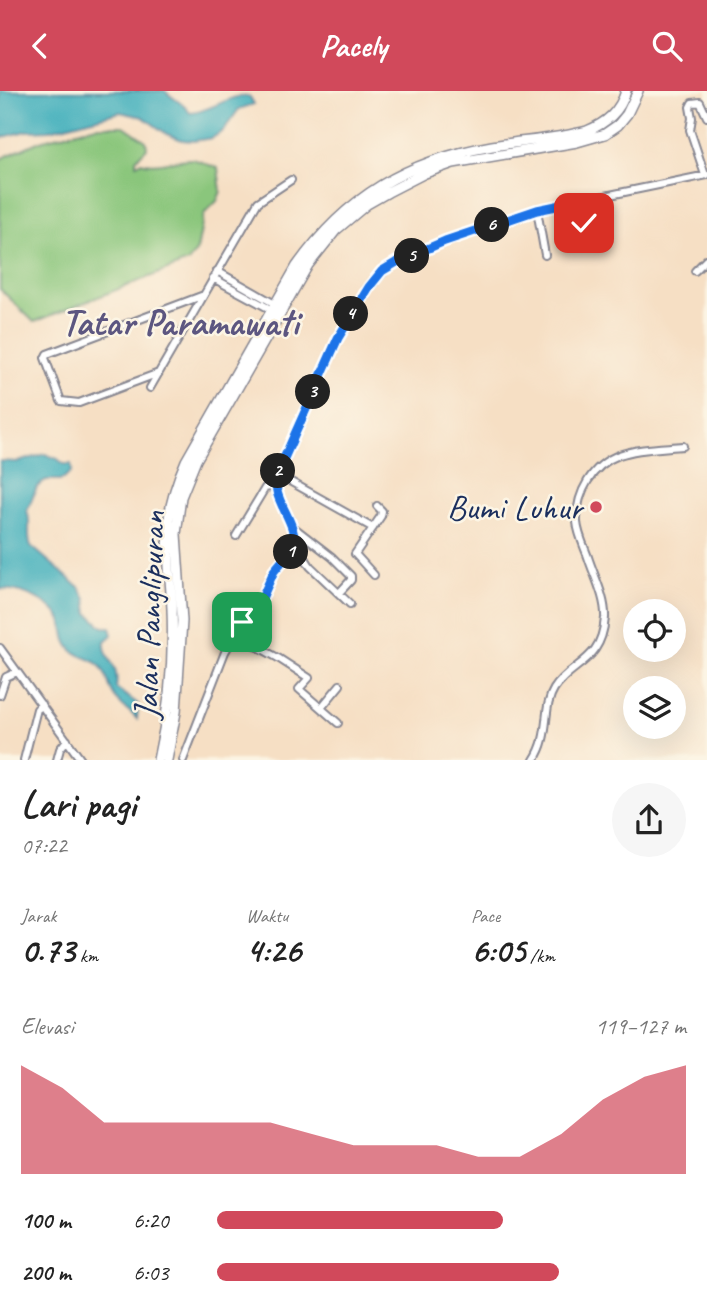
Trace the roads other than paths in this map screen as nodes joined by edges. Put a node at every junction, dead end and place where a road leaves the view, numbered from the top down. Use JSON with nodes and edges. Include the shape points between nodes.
{"nodes":[{"id":1,"x":626,"y":91,"type":"edge"},
{"id":2,"x":638,"y":91,"type":"edge"},
{"id":3,"x":707,"y":117,"type":"edge"},
{"id":4,"x":491,"y":151,"type":"junction"},
{"id":5,"x":706,"y":175,"type":"edge"},
{"id":6,"x":291,"y":180,"type":"dead end"},
{"id":7,"x":581,"y":201,"type":"junction"},
{"id":8,"x":566,"y":204,"type":"junction"},
{"id":9,"x":537,"y":210,"type":"junction"},
{"id":10,"x":570,"y":223,"type":"dead end"},
{"id":11,"x":587,"y":238,"type":"dead end"},
{"id":12,"x":545,"y":255,"type":"dead end"},
{"id":13,"x":706,"y":263,"type":"edge"},
{"id":14,"x":217,"y":271,"type":"junction"},
{"id":15,"x":695,"y":271,"type":"dead end"},
{"id":16,"x":213,"y":278,"type":"junction"},
{"id":17,"x":204,"y":295,"type":"junction"},
{"id":18,"x":274,"y":307,"type":"junction"},
{"id":19,"x":159,"y":373,"type":"junction"},
{"id":20,"x":150,"y":388,"type":"dead end"},
{"id":21,"x":228,"y":395,"type":"junction"},
{"id":22,"x":682,"y":446,"type":"dead end"},
{"id":23,"x":277,"y":474,"type":"junction"},
{"id":24,"x":275,"y":485,"type":"junction"},
{"id":25,"x":377,"y":506,"type":"dead end"},
{"id":26,"x":292,"y":526,"type":"junction"},
{"id":27,"x":373,"y":528,"type":"junction"},
{"id":28,"x":236,"y":536,"type":"dead end"},
{"id":29,"x":295,"y":542,"type":"junction"},
{"id":30,"x":374,"y":575,"type":"dead end"},
{"id":31,"x":339,"y":593,"type":"junction"},
{"id":32,"x":350,"y":604,"type":"dead end"},
{"id":33,"x":235,"y":634,"type":"junction"},
{"id":34,"x":0,"y":648,"type":"edge"},
{"id":35,"x":18,"y":672,"type":"junction"},
{"id":36,"x":340,"y":685,"type":"dead end"},
{"id":37,"x":0,"y":695,"type":"edge"},
{"id":38,"x":41,"y":705,"type":"junction"},
{"id":39,"x":321,"y":708,"type":"junction"},
{"id":40,"x":338,"y":723,"type":"dead end"},
{"id":41,"x":67,"y":740,"type":"junction"},
{"id":42,"x":24,"y":760,"type":"edge"},
{"id":43,"x":57,"y":760,"type":"edge"},
{"id":44,"x":80,"y":760,"type":"edge"},
{"id":45,"x":158,"y":760,"type":"edge"},
{"id":46,"x":167,"y":760,"type":"edge"},
{"id":47,"x":183,"y":760,"type":"edge"},
{"id":48,"x":534,"y":760,"type":"edge"}],
"edges":[{"from":1,"to":4,"type":"main road","name":"Jalan Panglipuran","via":[[613,115],[595,128]]},
{"from":2,"to":4,"type":"main road","name":"Jalan Panglipuran","via":[[627,114],[605,134],[577,142]]},
{"from":3,"to":5,"type":"street","via":[[700,102],[692,103],[690,129]]},
{"from":4,"to":18,"type":"main road","name":"Jalan Panglipuran","via":[[449,156],[415,168],[350,206],[313,243]]},
{"from":4,"to":21,"type":"main road","name":"Jalan Panglipuran","via":[[415,178],[367,204],[336,230],[308,265]]},
{"from":5,"to":7,"type":"street"},
{"from":6,"to":14,"type":"street","via":[[258,202]]},
{"from":7,"to":8,"type":"street"},
{"from":7,"to":11,"type":"street"},
{"from":8,"to":9,"type":"street"},
{"from":8,"to":10,"type":"street"},
{"from":9,"to":12,"type":"street"},
{"from":9,"to":23,"type":"street","via":[[428,248],[375,278],[338,338]]},
{"from":13,"to":15,"type":"street"},
{"from":14,"to":16,"type":"street"},
{"from":14,"to":18,"type":"street"},
{"from":16,"to":17,"type":"street"},
{"from":16,"to":18,"type":"street"},
{"from":17,"to":19,"type":"street"},
{"from":17,"to":19,"type":"street","via":[[45,358],[61,401],[79,403]]},
{"from":18,"to":21,"type":"main road","name":"Jalan Panglipuran"},
{"from":19,"to":20,"type":"street"},
{"from":21,"to":45,"type":"main road","name":"Jalan Panglipuran","via":[[186,461],[169,510],[171,651]]},
{"from":21,"to":46,"type":"main road","name":"Jalan Panglipuran","via":[[189,476],[178,517],[181,621],[176,712]]},
{"from":22,"to":48,"type":"street","via":[[621,454],[603,462],[580,495],[577,524],[604,606],[604,626],[590,657],[554,690],[545,736]]},
{"from":23,"to":24,"type":"street"},
{"from":23,"to":27,"type":"street"},
{"from":24,"to":26,"type":"street"},
{"from":24,"to":28,"type":"street","via":[[265,488]]},
{"from":25,"to":27,"type":"street","via":[[383,514]]},
{"from":26,"to":29,"type":"street"},
{"from":26,"to":31,"type":"street","via":[[351,576]]},
{"from":27,"to":30,"type":"street","via":[[355,554]]},
{"from":29,"to":31,"type":"street","via":[[310,566]]},
{"from":29,"to":33,"type":"street","via":[[274,571],[259,605]]},
{"from":31,"to":32,"type":"street"},
{"from":33,"to":39,"type":"street","via":[[309,678],[299,689]]},
{"from":33,"to":47,"type":"street"},
{"from":34,"to":35,"type":"street"},
{"from":35,"to":37,"type":"street","via":[[6,677]]},
{"from":35,"to":38,"type":"street"},
{"from":36,"to":39,"type":"street"},
{"from":38,"to":41,"type":"street"},
{"from":38,"to":42,"type":"street"},
{"from":39,"to":40,"type":"street"},
{"from":41,"to":43,"type":"street"},
{"from":41,"to":44,"type":"street"}]}
